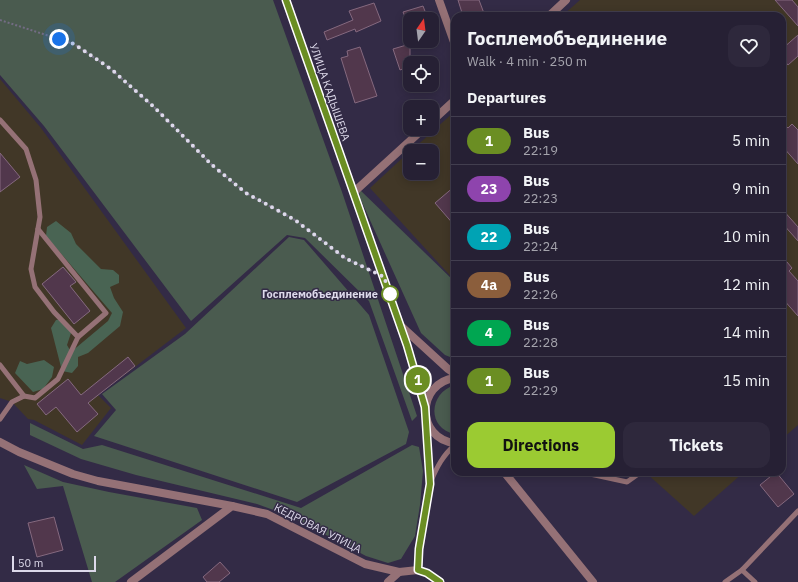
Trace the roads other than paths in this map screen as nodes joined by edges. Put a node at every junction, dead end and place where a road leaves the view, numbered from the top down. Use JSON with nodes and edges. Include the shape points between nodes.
{"nodes":[{"id":1,"x":286,"y":0,"type":"edge"},
{"id":2,"x":439,"y":0,"type":"edge"},
{"id":3,"x":566,"y":0,"type":"edge"},
{"id":4,"x":552,"y":12,"type":"edge"},
{"id":5,"x":451,"y":34,"type":"edge"},
{"id":6,"x":451,"y":104,"type":"edge"},
{"id":7,"x":439,"y":115,"type":"edge"},
{"id":8,"x":0,"y":120,"type":"edge"},
{"id":9,"x":415,"y":136,"type":"edge"},
{"id":10,"x":354,"y":192,"type":"junction"},
{"id":11,"x":38,"y":229,"type":"junction"},
{"id":12,"x":400,"y":325,"type":"junction"},
{"id":13,"x":78,"y":337,"type":"junction"},
{"id":14,"x":0,"y":365,"type":"edge"},
{"id":15,"x":451,"y":371,"type":"edge"},
{"id":16,"x":451,"y":379,"type":"edge"},
{"id":17,"x":24,"y":396,"type":"junction"},
{"id":18,"x":425,"y":407,"type":"junction"},
{"id":19,"x":426,"y":418,"type":"junction"},
{"id":20,"x":0,"y":419,"type":"edge"},
{"id":21,"x":0,"y":442,"type":"edge"},
{"id":22,"x":451,"y":442,"type":"edge"},
{"id":23,"x":451,"y":448,"type":"edge"},
{"id":24,"x":507,"y":476,"type":"edge"},
{"id":25,"x":599,"y":476,"type":"edge"},
{"id":26,"x":635,"y":476,"type":"edge"},
{"id":27,"x":430,"y":484,"type":"junction"},
{"id":28,"x":232,"y":506,"type":"junction"},
{"id":29,"x":798,"y":511,"type":"edge"},
{"id":30,"x":418,"y":570,"type":"junction"},
{"id":31,"x":742,"y":570,"type":"junction"},
{"id":32,"x":399,"y":572,"type":"junction"},
{"id":33,"x":131,"y":582,"type":"edge"},
{"id":34,"x":388,"y":582,"type":"edge"},
{"id":35,"x":440,"y":582,"type":"edge"},
{"id":36,"x":593,"y":582,"type":"edge"},
{"id":37,"x":725,"y":582,"type":"edge"},
{"id":38,"x":755,"y":582,"type":"edge"}],
"edges":[{"from":1,"to":10,"type":"street","name":"УЛИЦА КАДЫШЕВА"},
{"from":2,"to":5,"type":"street"},
{"from":3,"to":4,"type":"street"},
{"from":6,"to":7,"type":"street"},
{"from":8,"to":11,"type":"lane","via":[[26,149],[36,180],[40,217]]},
{"from":9,"to":10,"type":"street"},
{"from":10,"to":12,"type":"street","name":"УЛИЦА КАДЫШЕВА"},
{"from":11,"to":13,"type":"lane","via":[[31,269],[35,287]]},
{"from":11,"to":13,"type":"lane","via":[[106,313]]},
{"from":12,"to":15,"type":"street"},
{"from":12,"to":18,"type":"street","name":"УЛИЦА КАДЫШЕВА"},
{"from":13,"to":17,"type":"lane","via":[[58,379],[35,398]]},
{"from":14,"to":17,"type":"lane"},
{"from":16,"to":18,"type":"street","via":[[434,388]]},
{"from":17,"to":20,"type":"lane","via":[[12,402]]},
{"from":18,"to":19,"type":"street","name":"УЛИЦА КАДЫШЕВА"},
{"from":19,"to":22,"type":"street","via":[[430,428],[438,436]]},
{"from":19,"to":27,"type":"lane"},
{"from":21,"to":28,"type":"street","name":"КЕДРОВАЯ УЛИЦА","via":[[73,474],[98,481]]},
{"from":23,"to":27,"type":"lane","via":[[438,465]]},
{"from":24,"to":36,"type":"street"},
{"from":25,"to":26,"type":"lane","via":[[627,482]]},
{"from":27,"to":30,"type":"street"},
{"from":28,"to":32,"type":"street","name":"КЕДРОВАЯ УЛИЦА","via":[[268,514],[365,564]]},
{"from":28,"to":33,"type":"street"},
{"from":29,"to":31,"type":"lane"},
{"from":30,"to":32,"type":"street","name":"КЕДРОВАЯ УЛИЦА"},
{"from":30,"to":35,"type":"street"},
{"from":31,"to":37,"type":"lane"},
{"from":31,"to":38,"type":"lane"},
{"from":32,"to":34,"type":"street"}]}
